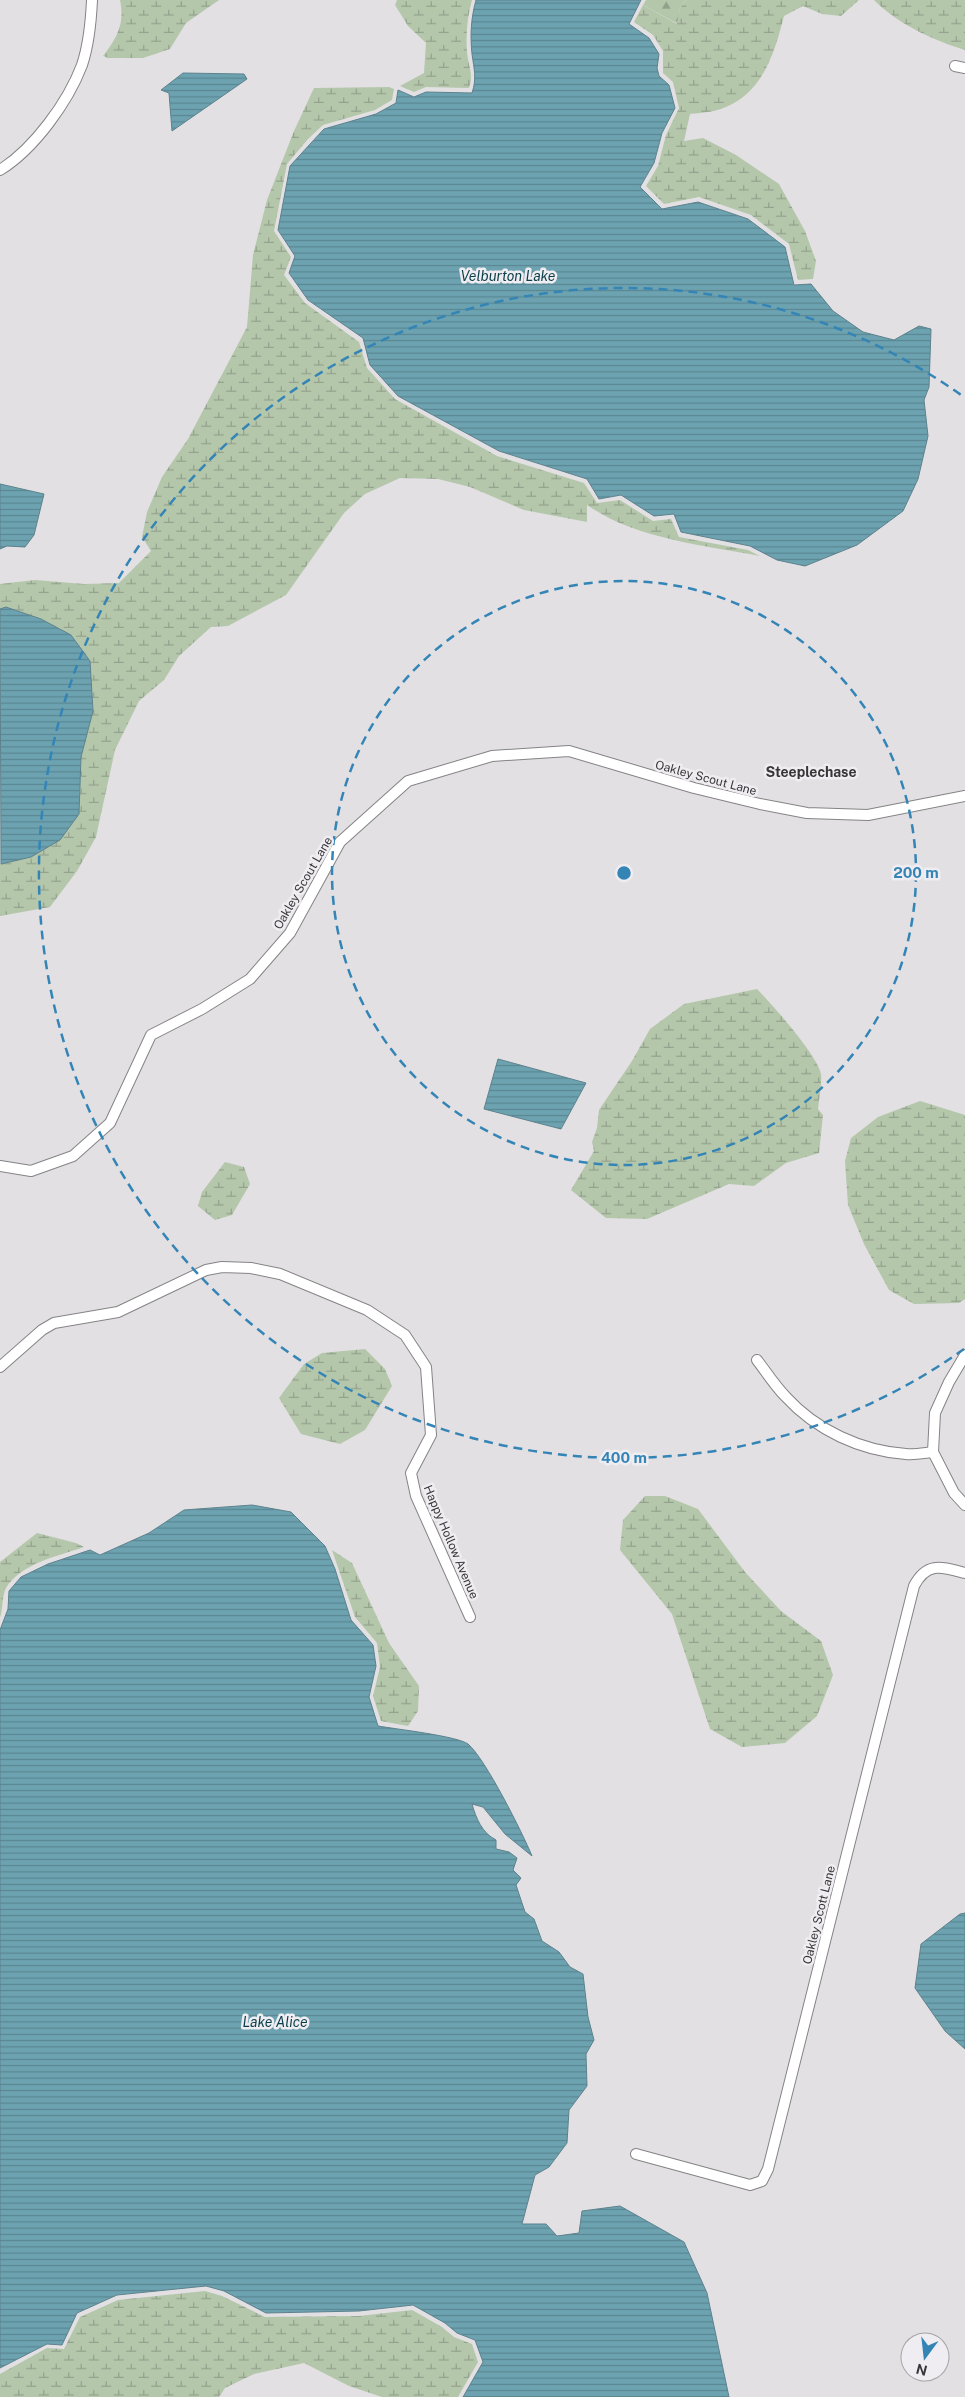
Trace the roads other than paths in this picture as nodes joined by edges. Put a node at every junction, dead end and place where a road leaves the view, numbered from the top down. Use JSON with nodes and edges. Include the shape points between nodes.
{"nodes":[{"id":1,"x":92,"y":0,"type":"edge"},
{"id":2,"x":0,"y":170,"type":"edge"},
{"id":3,"x":965,"y":796,"type":"edge"},
{"id":4,"x":0,"y":1166,"type":"edge"},
{"id":5,"x":965,"y":1355,"type":"edge"},
{"id":6,"x":758,"y":1360,"type":"dead end"},
{"id":7,"x":0,"y":1367,"type":"edge"},
{"id":8,"x":933,"y":1452,"type":"junction"},
{"id":9,"x":965,"y":1505,"type":"edge"},
{"id":10,"x":965,"y":1574,"type":"edge"},
{"id":11,"x":470,"y":1617,"type":"dead end"},
{"id":12,"x":636,"y":2154,"type":"dead end"}],
"edges":[{"from":1,"to":2,"type":"street","via":[[90,31],[82,65],[60,107],[33,142]]},
{"from":3,"to":4,"type":"street","name":"Oakley Scout Lane","via":[[868,815],[807,813],[703,790],[569,751],[492,756],[408,781],[340,842],[290,933],[250,979],[151,1035],[110,1123],[73,1156],[31,1171]]},
{"from":5,"to":8,"type":"street","via":[[935,1413]]},
{"from":6,"to":8,"type":"street","via":[[786,1397],[807,1417],[833,1434],[861,1445],[906,1454]]},
{"from":7,"to":11,"type":"street","name":"Happy Hollow Avenue","via":[[54,1323],[118,1312],[206,1270],[222,1267],[280,1274],[367,1310],[405,1335],[426,1367],[431,1435],[411,1473],[416,1496]]},
{"from":8,"to":9,"type":"street","via":[[954,1493]]},
{"from":10,"to":12,"type":"street","name":"Oakley Scott Lane","via":[[941,1567],[928,1569],[914,1586],[768,2169],[762,2181],[750,2185]]}]}
